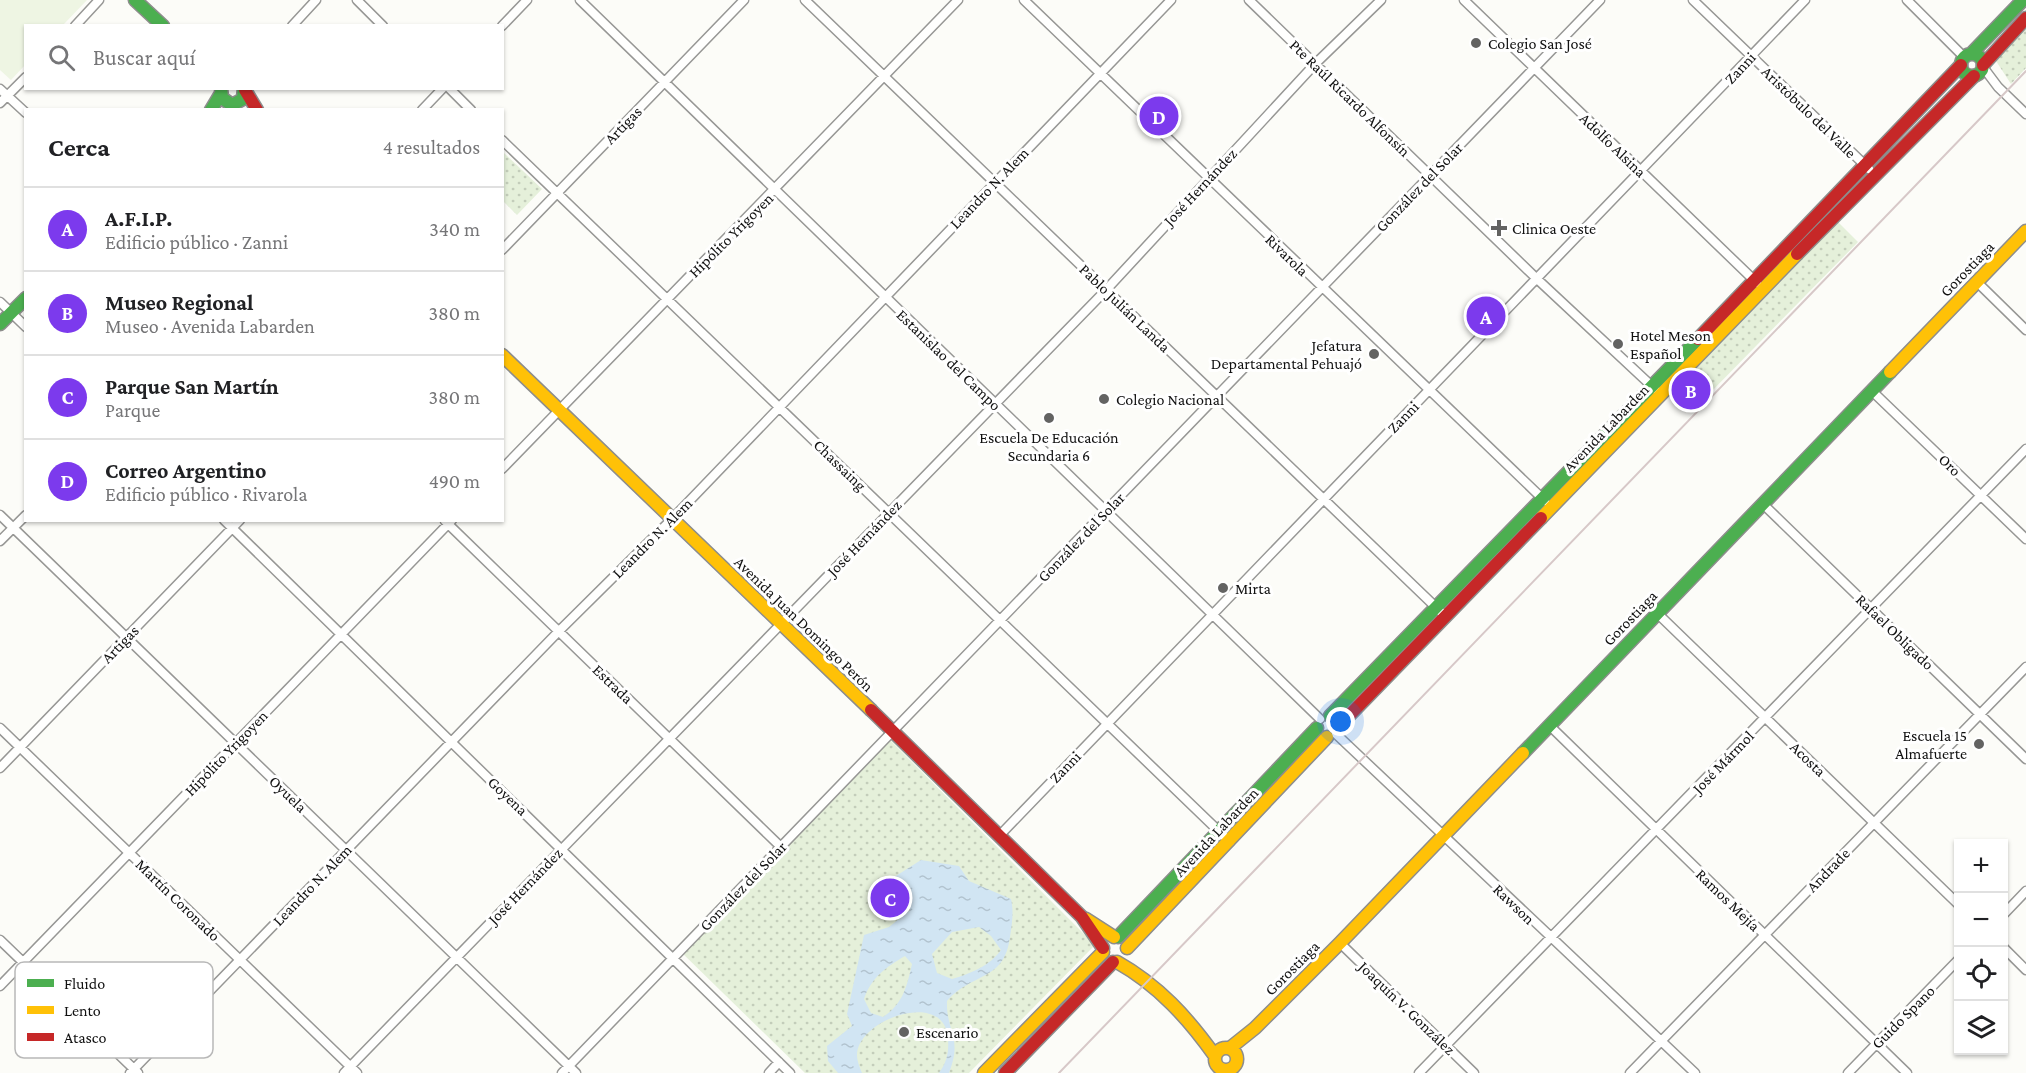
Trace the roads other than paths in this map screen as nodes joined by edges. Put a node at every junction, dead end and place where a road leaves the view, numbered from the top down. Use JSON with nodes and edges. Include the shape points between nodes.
{"nodes":[{"id":1,"x":99,"y":0,"type":"edge"},
{"id":2,"x":135,"y":0,"type":"edge"},
{"id":3,"x":316,"y":0,"type":"edge"},
{"id":4,"x":357,"y":0,"type":"edge"},
{"id":5,"x":527,"y":0,"type":"edge"},
{"id":6,"x":580,"y":0,"type":"edge"},
{"id":7,"x":744,"y":0,"type":"edge"},
{"id":8,"x":805,"y":0,"type":"edge"},
{"id":9,"x":958,"y":0,"type":"edge"},
{"id":10,"x":1024,"y":0,"type":"edge"},
{"id":11,"x":1170,"y":0,"type":"edge"},
{"id":12,"x":1249,"y":0,"type":"edge"},
{"id":13,"x":1381,"y":0,"type":"edge"},
{"id":14,"x":1464,"y":0,"type":"edge"},
{"id":15,"x":1600,"y":0,"type":"edge"},
{"id":16,"x":1693,"y":0,"type":"edge"},
{"id":17,"x":1805,"y":0,"type":"edge"},
{"id":18,"x":1907,"y":0,"type":"edge"},
{"id":19,"x":2023,"y":0,"type":"edge"},
{"id":20,"x":2026,"y":18,"type":"edge"},
{"id":21,"x":77,"y":24,"type":"edge"},
{"id":22,"x":161,"y":24,"type":"edge"},
{"id":23,"x":294,"y":24,"type":"edge"},
{"id":24,"x":381,"y":24,"type":"edge"},
{"id":25,"x":504,"y":24,"type":"edge"},
{"id":26,"x":1751,"y":56,"type":"junction"},
{"id":27,"x":1966,"y":59,"type":"junction"},
{"id":28,"x":1315,"y":64,"type":"junction"},
{"id":29,"x":1534,"y":68,"type":"junction"},
{"id":30,"x":1979,"y":71,"type":"junction"},
{"id":31,"x":1100,"y":73,"type":"junction"},
{"id":32,"x":885,"y":77,"type":"junction"},
{"id":33,"x":24,"y":79,"type":"edge"},
{"id":34,"x":664,"y":82,"type":"junction"},
{"id":35,"x":0,"y":88,"type":"edge"},
{"id":36,"x":245,"y":90,"type":"edge"},
{"id":37,"x":246,"y":90,"type":"edge"},
{"id":38,"x":440,"y":90,"type":"edge"},
{"id":39,"x":451,"y":90,"type":"edge"},
{"id":40,"x":8,"y":96,"type":"junction"},
{"id":41,"x":225,"y":99,"type":"edge"},
{"id":42,"x":0,"y":103,"type":"edge"},
{"id":43,"x":256,"y":108,"type":"edge"},
{"id":44,"x":424,"y":108,"type":"edge"},
{"id":45,"x":469,"y":108,"type":"edge"},
{"id":46,"x":24,"y":111,"type":"edge"},
{"id":47,"x":2026,"y":114,"type":"edge"},
{"id":48,"x":504,"y":142,"type":"edge"},
{"id":49,"x":1864,"y":164,"type":"junction"},
{"id":50,"x":1642,"y":172,"type":"junction"},
{"id":51,"x":1874,"y":174,"type":"junction"},
{"id":52,"x":1431,"y":175,"type":"junction"},
{"id":53,"x":1208,"y":178,"type":"junction"},
{"id":54,"x":994,"y":182,"type":"junction"},
{"id":55,"x":775,"y":190,"type":"junction"},
{"id":56,"x":558,"y":193,"type":"junction"},
{"id":57,"x":2026,"y":231,"type":"edge"},
{"id":58,"x":504,"y":248,"type":"edge"},
{"id":59,"x":1536,"y":278,"type":"junction"},
{"id":60,"x":1977,"y":282,"type":"junction"},
{"id":61,"x":1759,"y":285,"type":"junction"},
{"id":62,"x":1322,"y":288,"type":"junction"},
{"id":63,"x":1106,"y":290,"type":"junction"},
{"id":64,"x":885,"y":297,"type":"junction"},
{"id":65,"x":668,"y":299,"type":"junction"},
{"id":66,"x":24,"y":300,"type":"edge"},
{"id":67,"x":0,"y":302,"type":"edge"},
{"id":68,"x":11,"y":313,"type":"junction"},
{"id":69,"x":0,"y":324,"type":"edge"},
{"id":70,"x":24,"y":325,"type":"edge"},
{"id":71,"x":2026,"y":330,"type":"edge"},
{"id":72,"x":504,"y":358,"type":"edge"},
{"id":73,"x":1650,"y":385,"type":"junction"},
{"id":74,"x":1428,"y":391,"type":"junction"},
{"id":75,"x":1873,"y":392,"type":"junction"},
{"id":76,"x":1661,"y":394,"type":"junction"},
{"id":77,"x":1217,"y":396,"type":"junction"},
{"id":78,"x":996,"y":404,"type":"junction"},
{"id":79,"x":778,"y":406,"type":"junction"},
{"id":80,"x":560,"y":411,"type":"junction"},
{"id":81,"x":2026,"y":449,"type":"edge"},
{"id":82,"x":504,"y":467,"type":"edge"},
{"id":83,"x":1981,"y":496,"type":"junction"},
{"id":84,"x":1324,"y":499,"type":"junction"},
{"id":85,"x":1548,"y":503,"type":"junction"},
{"id":86,"x":1764,"y":506,"type":"junction"},
{"id":87,"x":1106,"y":511,"type":"junction"},
{"id":88,"x":888,"y":512,"type":"junction"},
{"id":89,"x":0,"y":515,"type":"edge"},
{"id":90,"x":24,"y":517,"type":"edge"},
{"id":91,"x":672,"y":519,"type":"junction"},
{"id":92,"x":226,"y":522,"type":"edge"},
{"id":93,"x":238,"y":522,"type":"edge"},
{"id":94,"x":448,"y":522,"type":"edge"},
{"id":95,"x":13,"y":528,"type":"junction"},
{"id":96,"x":232,"y":529,"type":"junction"},
{"id":97,"x":2026,"y":539,"type":"edge"},
{"id":98,"x":0,"y":541,"type":"edge"},
{"id":99,"x":1871,"y":609,"type":"junction"},
{"id":100,"x":1441,"y":612,"type":"junction"},
{"id":101,"x":1213,"y":614,"type":"junction"},
{"id":102,"x":1657,"y":614,"type":"junction"},
{"id":103,"x":1000,"y":620,"type":"junction"},
{"id":104,"x":779,"y":625,"type":"junction"},
{"id":105,"x":559,"y":631,"type":"junction"},
{"id":106,"x":341,"y":634,"type":"junction"},
{"id":107,"x":126,"y":637,"type":"junction"},
{"id":108,"x":2026,"y":667,"type":"edge"},
{"id":109,"x":1981,"y":715,"type":"junction"},
{"id":110,"x":1766,"y":718,"type":"junction"},
{"id":111,"x":1322,"y":721,"type":"junction"},
{"id":112,"x":1108,"y":723,"type":"junction"},
{"id":113,"x":1550,"y":726,"type":"junction"},
{"id":114,"x":0,"y":728,"type":"edge"},
{"id":115,"x":892,"y":731,"type":"junction"},
{"id":116,"x":1334,"y":733,"type":"junction"},
{"id":117,"x":670,"y":739,"type":"junction"},
{"id":118,"x":452,"y":742,"type":"junction"},
{"id":119,"x":236,"y":743,"type":"junction"},
{"id":120,"x":20,"y":747,"type":"junction"},
{"id":121,"x":2026,"y":759,"type":"edge"},
{"id":122,"x":0,"y":768,"type":"edge"},
{"id":123,"x":1874,"y":823,"type":"junction"},
{"id":124,"x":1219,"y":831,"type":"junction"},
{"id":125,"x":1655,"y":831,"type":"junction"},
{"id":126,"x":1000,"y":834,"type":"junction"},
{"id":127,"x":1443,"y":836,"type":"junction"},
{"id":128,"x":1230,"y":842,"type":"junction"},
{"id":129,"x":781,"y":847,"type":"junction"},
{"id":130,"x":561,"y":848,"type":"junction"},
{"id":131,"x":346,"y":850,"type":"junction"},
{"id":132,"x":129,"y":853,"type":"junction"},
{"id":133,"x":2026,"y":891,"type":"edge"},
{"id":134,"x":1954,"y":899,"type":"edge"},
{"id":135,"x":2008,"y":910,"type":"edge"},
{"id":136,"x":1082,"y":917,"type":"junction"},
{"id":137,"x":1765,"y":935,"type":"junction"},
{"id":138,"x":1116,"y":937,"type":"junction"},
{"id":139,"x":1550,"y":939,"type":"junction"},
{"id":140,"x":0,"y":940,"type":"edge"},
{"id":141,"x":1340,"y":943,"type":"junction"},
{"id":142,"x":1103,"y":950,"type":"junction"},
{"id":143,"x":1127,"y":950,"type":"junction"},
{"id":144,"x":2008,"y":952,"type":"edge"},
{"id":145,"x":457,"y":957,"type":"junction"},
{"id":146,"x":673,"y":959,"type":"junction"},
{"id":147,"x":240,"y":960,"type":"junction"},
{"id":148,"x":23,"y":962,"type":"joint"},
{"id":149,"x":1115,"y":962,"type":"junction"},
{"id":150,"x":1954,"y":965,"type":"edge"},
{"id":151,"x":15,"y":970,"type":"edge"},
{"id":152,"x":2026,"y":970,"type":"edge"},
{"id":153,"x":1140,"y":974,"type":"junction"},
{"id":154,"x":0,"y":986,"type":"edge"},
{"id":155,"x":213,"y":989,"type":"edge"},
{"id":156,"x":1660,"y":1041,"type":"junction"},
{"id":157,"x":1876,"y":1044,"type":"junction"},
{"id":158,"x":1445,"y":1045,"type":"junction"},
{"id":159,"x":120,"y":1058,"type":"edge"},
{"id":160,"x":147,"y":1058,"type":"edge"},
{"id":161,"x":779,"y":1062,"type":"junction"},
{"id":162,"x":1226,"y":1062,"type":"edge"},
{"id":163,"x":565,"y":1070,"type":"edge"},
{"id":164,"x":350,"y":1071,"type":"edge"},
{"id":165,"x":134,"y":1072,"type":"edge"},
{"id":166,"x":576,"y":1073,"type":"edge"},
{"id":167,"x":769,"y":1073,"type":"edge"},
{"id":168,"x":790,"y":1073,"type":"edge"},
{"id":169,"x":984,"y":1073,"type":"edge"},
{"id":170,"x":1005,"y":1073,"type":"edge"},
{"id":171,"x":1207,"y":1073,"type":"edge"},
{"id":172,"x":1245,"y":1073,"type":"edge"},
{"id":173,"x":1419,"y":1073,"type":"edge"},
{"id":174,"x":1473,"y":1073,"type":"edge"},
{"id":175,"x":1630,"y":1073,"type":"edge"},
{"id":176,"x":1695,"y":1073,"type":"edge"},
{"id":177,"x":1848,"y":1073,"type":"edge"},
{"id":178,"x":1907,"y":1073,"type":"edge"}],
"edges":[{"from":1,"to":21,"type":"street"},
{"from":2,"to":22,"type":"main road"},
{"from":3,"to":23,"type":"street"},
{"from":4,"to":24,"type":"street"},
{"from":5,"to":25,"type":"street"},
{"from":6,"to":34,"type":"street","name":"Estanislao del Campo"},
{"from":7,"to":34,"type":"street","name":"Artigas"},
{"from":8,"to":32,"type":"street","name":"Pablo Julián Landa"},
{"from":9,"to":32,"type":"street","name":"Hipólito Yrigoyen"},
{"from":10,"to":31,"type":"street","name":"Rivarola"},
{"from":11,"to":31,"type":"street","name":"Leandro N. Alem"},
{"from":12,"to":28,"type":"street","name":"Pte Raúl Ricardo Alfonsín"},
{"from":13,"to":28,"type":"street","name":"José Hernández"},
{"from":14,"to":29,"type":"street","name":"Adolfo Alsina"},
{"from":15,"to":29,"type":"street","name":"González del Solar"},
{"from":16,"to":26,"type":"street","name":"Aristóbulo del Valle"},
{"from":17,"to":26,"type":"street","name":"Zanni"},
{"from":18,"to":27,"type":"street"},
{"from":19,"to":27,"type":"main road","name":"Avenida Labarden"},
{"from":20,"to":30,"type":"main road","name":"Avenida Labarden"},
{"from":26,"to":49,"type":"street","name":"Aristóbulo del Valle"},
{"from":26,"to":50,"type":"street","name":"Zanni"},
{"from":27,"to":30,"type":"main road","via":[[1965,73]]},
{"from":27,"to":30,"type":"main road","via":[[1980,57]]},
{"from":27,"to":49,"type":"main road","name":"Avenida Labarden"},
{"from":28,"to":52,"type":"street","name":"Pte Raúl Ricardo Alfonsín"},
{"from":28,"to":53,"type":"street","name":"José Hernández"},
{"from":29,"to":50,"type":"street","name":"Adolfo Alsina"},
{"from":29,"to":52,"type":"street","name":"González del Solar"},
{"from":30,"to":47,"type":"street"},
{"from":30,"to":51,"type":"main road","name":"Avenida Labarden"},
{"from":31,"to":53,"type":"street","name":"Rivarola"},
{"from":31,"to":54,"type":"street","name":"Leandro N. Alem"},
{"from":32,"to":54,"type":"street","name":"Pablo Julián Landa"},
{"from":32,"to":55,"type":"street","name":"Hipólito Yrigoyen"},
{"from":33,"to":40,"type":"street"},
{"from":34,"to":55,"type":"street","name":"Estanislao del Campo"},
{"from":34,"to":56,"type":"street","name":"Artigas"},
{"from":35,"to":40,"type":"street"},
{"from":36,"to":41,"type":"main road","via":[[240,102]]},
{"from":37,"to":43,"type":"main road"},
{"from":38,"to":44,"type":"street"},
{"from":39,"to":45,"type":"street"},
{"from":40,"to":42,"type":"street"},
{"from":40,"to":46,"type":"street"},
{"from":48,"to":56,"type":"street","name":"Chassaing"},
{"from":49,"to":51,"type":"street","name":"Aristóbulo del Valle"},
{"from":49,"to":61,"type":"main road","name":"Avenida Labarden"},
{"from":50,"to":59,"type":"street","name":"Zanni"},
{"from":50,"to":61,"type":"street","name":"Adolfo Alsina"},
{"from":51,"to":61,"type":"main road","name":"Avenida Labarden"},
{"from":52,"to":59,"type":"street","name":"Pte Raúl Ricardo Alfonsín"},
{"from":52,"to":62,"type":"street","name":"González del Solar"},
{"from":53,"to":62,"type":"street","name":"Rivarola"},
{"from":53,"to":63,"type":"street","name":"José Hernández"},
{"from":54,"to":63,"type":"street","name":"Pablo Julián Landa"},
{"from":54,"to":64,"type":"street","name":"Leandro N. Alem"},
{"from":55,"to":64,"type":"street","name":"Estanislao del Campo"},
{"from":55,"to":65,"type":"street","name":"Hipólito Yrigoyen"},
{"from":56,"to":58,"type":"street","name":"Artigas"},
{"from":56,"to":65,"type":"street","name":"Chassaing"},
{"from":57,"to":60,"type":"main road","name":"Gorostiaga"},
{"from":59,"to":73,"type":"street","name":"Pte Raúl Ricardo Alfonsín"},
{"from":59,"to":74,"type":"street","name":"Zanni"},
{"from":60,"to":71,"type":"street"},
{"from":60,"to":75,"type":"main road","name":"Gorostiaga"},
{"from":61,"to":73,"type":"main road","name":"Avenida Labarden"},
{"from":61,"to":76,"type":"main road","name":"Avenida Labarden"},
{"from":62,"to":74,"type":"street","name":"Rivarola"},
{"from":62,"to":77,"type":"street","name":"González del Solar"},
{"from":63,"to":77,"type":"street","name":"Pablo Julián Landa"},
{"from":63,"to":78,"type":"street","name":"José Hernández"},
{"from":64,"to":78,"type":"street","name":"Estanislao del Campo"},
{"from":64,"to":79,"type":"street","name":"Leandro N. Alem"},
{"from":65,"to":79,"type":"street","name":"Chassaing"},
{"from":65,"to":80,"type":"street","name":"Hipólito Yrigoyen"},
{"from":66,"to":68,"type":"main road"},
{"from":67,"to":68,"type":"street"},
{"from":68,"to":69,"type":"main road"},
{"from":68,"to":70,"type":"street"},
{"from":72,"to":80,"type":"main road","name":"Avenida Juan Domingo Perón"},
{"from":73,"to":76,"type":"street","name":"Pte Raúl Ricardo Alfonsín"},
{"from":73,"to":85,"type":"main road","name":"Avenida Labarden"},
{"from":74,"to":84,"type":"street","name":"Zanni"},
{"from":74,"to":85,"type":"street","name":"Rivarola"},
{"from":75,"to":83,"type":"street","name":"Oro"},
{"from":75,"to":86,"type":"main road","name":"Gorostiaga"},
{"from":76,"to":85,"type":"main road","name":"Avenida Labarden"},
{"from":77,"to":84,"type":"street","name":"Pablo Julián Landa"},
{"from":77,"to":87,"type":"street","name":"González del Solar"},
{"from":78,"to":87,"type":"street","name":"Estanislao del Campo"},
{"from":78,"to":88,"type":"street","name":"José Hernández"},
{"from":79,"to":88,"type":"street","name":"Chassaing"},
{"from":79,"to":91,"type":"street","name":"Leandro N. Alem"},
{"from":80,"to":82,"type":"street","name":"Hipólito Yrigoyen"},
{"from":80,"to":91,"type":"main road","name":"Avenida Juan Domingo Perón"},
{"from":81,"to":83,"type":"street","name":"José Mármol"},
{"from":83,"to":97,"type":"street","name":"Oro"},
{"from":83,"to":99,"type":"street","name":"José Mármol"},
{"from":84,"to":100,"type":"street","name":"Pablo Julián Landa"},
{"from":84,"to":101,"type":"street","name":"Zanni"},
{"from":85,"to":100,"type":"main road","name":"Avenida Labarden"},
{"from":86,"to":99,"type":"street","name":"Rafael Obligado"},
{"from":86,"to":102,"type":"main road","name":"Gorostiaga"},
{"from":87,"to":101,"type":"street","name":"Estanislao del Campo"},
{"from":87,"to":103,"type":"street","name":"González del Solar"},
{"from":88,"to":103,"type":"street","name":"Chassaing"},
{"from":88,"to":104,"type":"street","name":"José Hernández"},
{"from":89,"to":95,"type":"street","name":"Oyuela"},
{"from":90,"to":95,"type":"street"},
{"from":91,"to":104,"type":"main road","name":"Avenida Juan Domingo Perón"},
{"from":91,"to":105,"type":"street","name":"Leandro N. Alem"},
{"from":92,"to":96,"type":"street","name":"Goyena"},
{"from":93,"to":96,"type":"street","name":"Artigas"},
{"from":94,"to":105,"type":"street","name":"Estrada"},
{"from":94,"to":106,"type":"street","name":"Hipólito Yrigoyen"},
{"from":95,"to":98,"type":"street"},
{"from":95,"to":107,"type":"street","name":"Oyuela"},
{"from":96,"to":106,"type":"street","name":"Goyena"},
{"from":96,"to":107,"type":"street","name":"Artigas"},
{"from":99,"to":109,"type":"street","name":"Rafael Obligado"},
{"from":99,"to":110,"type":"street","name":"José Mármol"},
{"from":100,"to":111,"type":"main road","name":"Avenida Labarden"},
{"from":100,"to":116,"type":"main road","name":"Avenida Labarden"},
{"from":101,"to":111,"type":"street","name":"Estanislao del Campo"},
{"from":101,"to":112,"type":"street","name":"Zanni"},
{"from":102,"to":110,"type":"street","name":"Acosta"},
{"from":102,"to":113,"type":"main road","name":"Gorostiaga"},
{"from":103,"to":112,"type":"street","name":"Chassaing"},
{"from":103,"to":115,"type":"street","name":"González del Solar"},
{"from":104,"to":115,"type":"main road","name":"Avenida Juan Domingo Perón"},
{"from":104,"to":117,"type":"street","name":"José Hernández"},
{"from":105,"to":117,"type":"street","name":"Estrada"},
{"from":105,"to":118,"type":"street","name":"Leandro N. Alem"},
{"from":106,"to":118,"type":"street","name":"Goyena"},
{"from":106,"to":119,"type":"street","name":"Hipólito Yrigoyen"},
{"from":107,"to":119,"type":"street","name":"Oyuela"},
{"from":107,"to":120,"type":"street","name":"Artigas"},
{"from":108,"to":109,"type":"street","name":"Andrade"},
{"from":109,"to":121,"type":"street","name":"Rafael Obligado"},
{"from":109,"to":123,"type":"street","name":"Andrade"},
{"from":110,"to":123,"type":"street","name":"Acosta"},
{"from":110,"to":125,"type":"street","name":"José Mármol"},
{"from":111,"to":116,"type":"main road","via":[[1336,720]]},
{"from":111,"to":116,"type":"main road","via":[[1320,735]]},
{"from":111,"to":124,"type":"main road","name":"Avenida Labarden"},
{"from":112,"to":124,"type":"street","name":"Chassaing"},
{"from":112,"to":126,"type":"street","name":"Zanni"},
{"from":113,"to":125,"type":"street","name":"Ramos Mejía"},
{"from":113,"to":127,"type":"main road","name":"Gorostiaga"},
{"from":114,"to":120,"type":"street","name":"Martín Coronado"},
{"from":115,"to":126,"type":"main road","name":"Avenida Juan Domingo Perón"},
{"from":115,"to":129,"type":"street","name":"González del Solar"},
{"from":116,"to":127,"type":"street","name":"Rawson"},
{"from":116,"to":128,"type":"main road","name":"Avenida Labarden"},
{"from":117,"to":129,"type":"street","name":"Estrada"},
{"from":117,"to":130,"type":"street","name":"José Hernández"},
{"from":118,"to":130,"type":"street","name":"Goyena"},
{"from":118,"to":131,"type":"street","name":"Leandro N. Alem"},
{"from":119,"to":131,"type":"street","name":"Oyuela"},
{"from":119,"to":132,"type":"street","name":"Hipólito Yrigoyen"},
{"from":120,"to":122,"type":"street","name":"Artigas"},
{"from":120,"to":132,"type":"street","name":"Martín Coronado"},
{"from":123,"to":134,"type":"street","name":"Acosta"},
{"from":123,"to":137,"type":"street","name":"Andrade"},
{"from":124,"to":128,"type":"street","name":"Chassaing"},
{"from":124,"to":138,"type":"main road","name":"Avenida Labarden"},
{"from":125,"to":137,"type":"street","name":"Ramos Mejía"},
{"from":125,"to":139,"type":"street","name":"José Mármol"},
{"from":126,"to":136,"type":"main road","name":"Avenida Juan Domingo Perón"},
{"from":127,"to":139,"type":"street","name":"Rawson"},
{"from":127,"to":141,"type":"main road","name":"Gorostiaga"},
{"from":128,"to":143,"type":"main road","name":"Avenida Labarden"},
{"from":129,"to":146,"type":"street","name":"González del Solar"},
{"from":130,"to":145,"type":"street","name":"José Hernández"},
{"from":130,"to":146,"type":"street","name":"Goyena"},
{"from":131,"to":145,"type":"street","name":"Oyuela"},
{"from":131,"to":147,"type":"street","name":"Leandro N. Alem"},
{"from":132,"to":147,"type":"street","name":"Martín Coronado"},
{"from":132,"to":148,"type":"street","name":"Hipólito Yrigoyen"},
{"from":133,"to":135,"type":"street"},
{"from":136,"to":138,"type":"main road","name":"Avenida Juan Domingo Perón"},
{"from":136,"to":142,"type":"main road","name":"Avenida Juan Domingo Perón"},
{"from":137,"to":156,"type":"street","name":"Andrade"},
{"from":137,"to":157,"type":"street","name":"Ramos Mejía"},
{"from":138,"to":142,"type":"main road","via":[[1106,940]]},
{"from":138,"to":143,"type":"main road","via":[[1124,940]]},
{"from":139,"to":156,"type":"street","name":"Rawson"},
{"from":139,"to":158,"type":"street","name":"José Mármol"},
{"from":140,"to":148,"type":"street"},
{"from":141,"to":158,"type":"street","name":"Joaquín V. González"},
{"from":141,"to":162,"type":"main road","name":"Gorostiaga"},
{"from":142,"to":149,"type":"main road","via":[[1106,958]]},
{"from":142,"to":169,"type":"main road"},
{"from":143,"to":149,"type":"main road","via":[[1123,959]]},
{"from":143,"to":153,"type":"main road"},
{"from":144,"to":152,"type":"street"},
{"from":145,"to":163,"type":"street","name":"Oyuela"},
{"from":145,"to":164,"type":"street","name":"José Hernández"},
{"from":146,"to":161,"type":"street","name":"Goyena"},
{"from":146,"to":163,"type":"street","name":"González del Solar"},
{"from":147,"to":155,"type":"street","name":"Leandro N. Alem"},
{"from":147,"to":164,"type":"street","name":"Martín Coronado"},
{"from":149,"to":153,"type":"main road"},
{"from":149,"to":170,"type":"main road"},
{"from":150,"to":157,"type":"street","name":"Guido Spano"},
{"from":151,"to":154,"type":"street","name":"Hipólito Yrigoyen"},
{"from":153,"to":162,"type":"main road"},
{"from":156,"to":175,"type":"street","name":"Andrade"},
{"from":156,"to":176,"type":"street","name":"Rawson"},
{"from":157,"to":177,"type":"street","name":"Guido Spano"},
{"from":157,"to":178,"type":"street","name":"Ramos Mejía"},
{"from":158,"to":173,"type":"street","name":"José Mármol"},
{"from":158,"to":174,"type":"street","name":"Joaquín V. González"},
{"from":159,"to":165,"type":"street"},
{"from":160,"to":165,"type":"street","name":"Leandro N. Alem"},
{"from":161,"to":167,"type":"street"},
{"from":161,"to":168,"type":"street","name":"Goyena"},
{"from":162,"to":171,"type":"main road","name":"Gorostiaga"},
{"from":162,"to":172,"type":"main road"},
{"from":163,"to":166,"type":"street","name":"Oyuela"}]}
